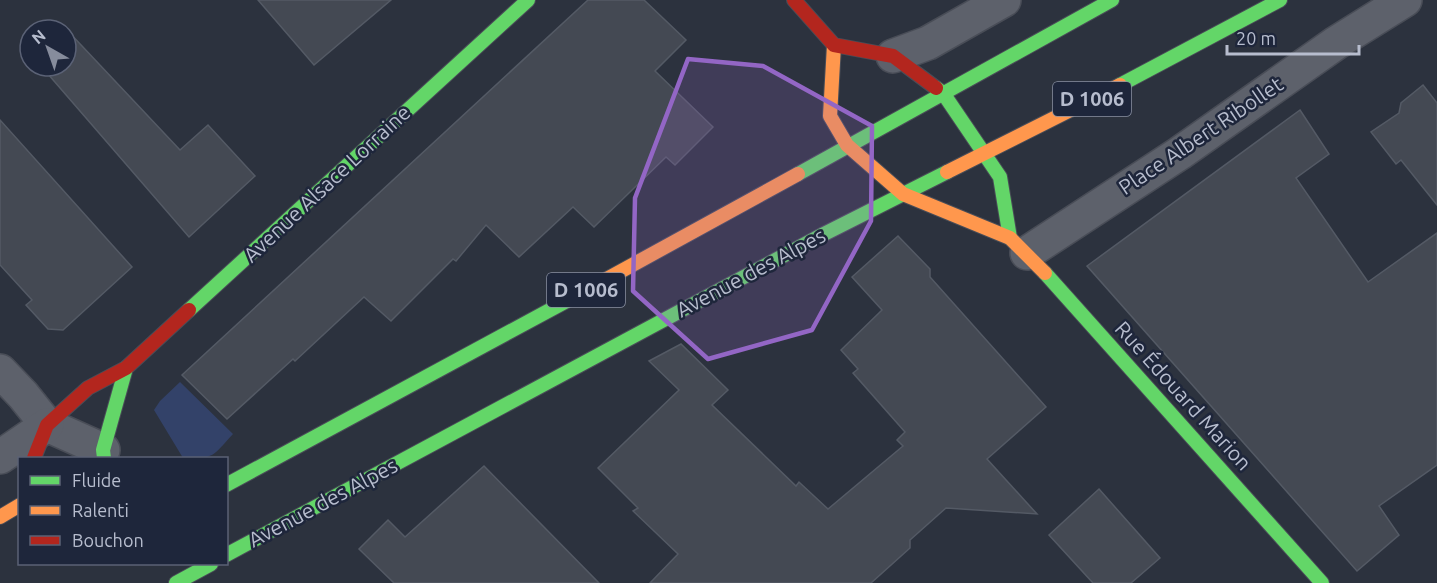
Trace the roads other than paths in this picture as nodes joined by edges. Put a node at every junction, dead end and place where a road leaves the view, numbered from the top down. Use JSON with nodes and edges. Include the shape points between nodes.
{"nodes":[{"id":1,"x":528,"y":0,"type":"edge"},
{"id":2,"x":794,"y":0,"type":"edge"},
{"id":3,"x":1004,"y":0,"type":"edge"},
{"id":4,"x":1112,"y":0,"type":"edge"},
{"id":5,"x":1280,"y":0,"type":"edge"},
{"id":6,"x":1405,"y":0,"type":"edge"},
{"id":7,"x":834,"y":45,"type":"junction"},
{"id":8,"x":894,"y":56,"type":"junction"},
{"id":9,"x":943,"y":93,"type":"junction"},
{"id":10,"x":847,"y":145,"type":"junction"},
{"id":11,"x":984,"y":153,"type":"junction"},
{"id":12,"x":903,"y":194,"type":"junction"},
{"id":13,"x":1018,"y":246,"type":"junction"},
{"id":14,"x":126,"y":368,"type":"junction"},
{"id":15,"x":0,"y":371,"type":"edge"},
{"id":16,"x":47,"y":425,"type":"junction"},
{"id":17,"x":103,"y":454,"type":"edge"},
{"id":18,"x":0,"y":457,"type":"edge"},
{"id":19,"x":35,"y":457,"type":"edge"},
{"id":20,"x":228,"y":484,"type":"edge"},
{"id":21,"x":18,"y":506,"type":"edge"},
{"id":22,"x":0,"y":518,"type":"edge"},
{"id":23,"x":228,"y":554,"type":"edge"},
{"id":24,"x":209,"y":565,"type":"edge"},
{"id":25,"x":173,"y":580,"type":"edge"},
{"id":26,"x":1322,"y":583,"type":"edge"}],
"edges":[{"from":1,"to":14,"type":"main road","name":"Avenue Alsace Lorraine"},
{"from":2,"to":7,"type":"main road"},
{"from":3,"to":8,"type":"street","via":[[928,44]]},
{"from":4,"to":9,"type":"main road","number":"D 1006"},
{"from":5,"to":11,"type":"main road","name":"Avenue des Alpes","number":"D 1006"},
{"from":6,"to":13,"type":"street","name":"Place Albert Ribollet","via":[[1336,43],[1180,153]]},
{"from":7,"to":8,"type":"main road"},
{"from":7,"to":10,"type":"main road","name":"Rue Édouard Marion","via":[[830,116]]},
{"from":8,"to":9,"type":"main road"},
{"from":9,"to":10,"type":"main road","number":"D 1006"},
{"from":9,"to":11,"type":"main road"},
{"from":10,"to":12,"type":"main road","name":"Rue Édouard Marion"},
{"from":10,"to":20,"type":"main road","number":"D 1006"},
{"from":11,"to":12,"type":"main road","name":"Avenue des Alpes","number":"D 1006"},
{"from":11,"to":13,"type":"main road","via":[[1000,177]]},
{"from":12,"to":13,"type":"main road","name":"Rue Édouard Marion"},
{"from":12,"to":23,"type":"main road","name":"Avenue des Alpes","number":"D 1006"},
{"from":13,"to":26,"type":"main road","name":"Rue Édouard Marion"},
{"from":14,"to":16,"type":"main road","name":"Avenue Alsace Lorraine","via":[[88,388]]},
{"from":14,"to":17,"type":"main road"},
{"from":15,"to":16,"type":"street"},
{"from":16,"to":17,"type":"street"},
{"from":16,"to":18,"type":"street","name":"Avenue Alsace Lorraine"},
{"from":16,"to":19,"type":"main road","name":"Avenue Alsace Lorraine"},
{"from":21,"to":22,"type":"main road"},
{"from":24,"to":25,"type":"main road"}]}
